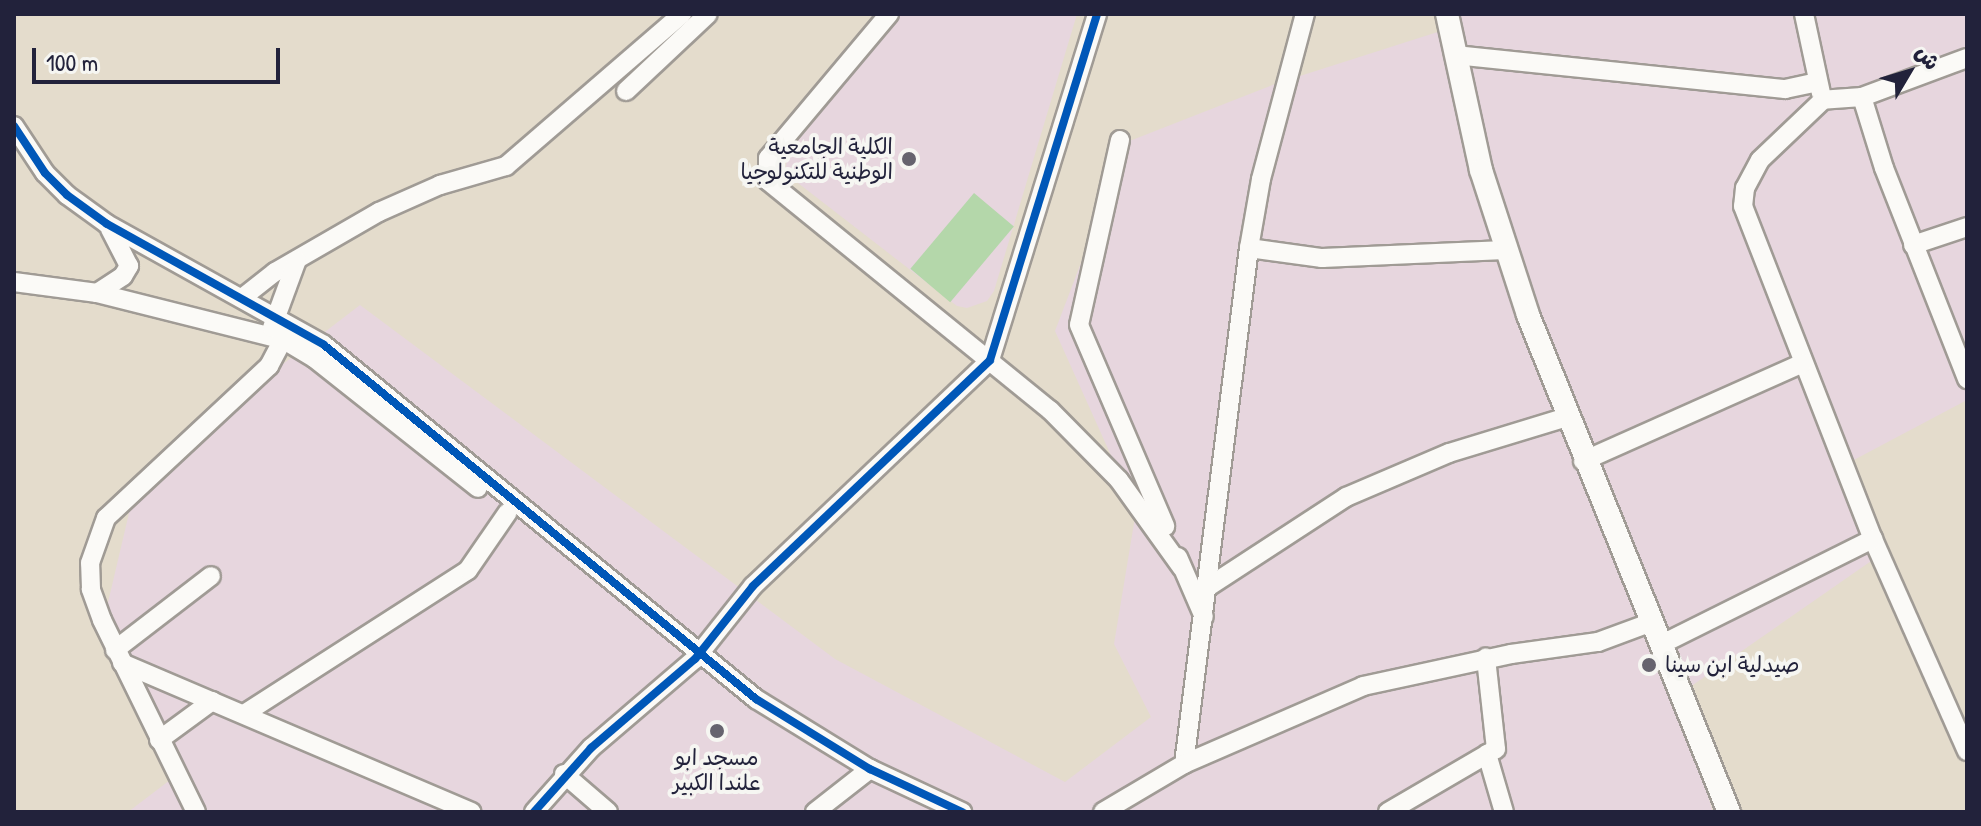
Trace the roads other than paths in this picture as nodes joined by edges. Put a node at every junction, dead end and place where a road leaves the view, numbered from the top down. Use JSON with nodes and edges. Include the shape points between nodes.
{"nodes":[{"id":1,"x":682,"y":14,"type":"edge"},
{"id":2,"x":708,"y":14,"type":"edge"},
{"id":3,"x":889,"y":14,"type":"edge"},
{"id":4,"x":1097,"y":14,"type":"edge"},
{"id":5,"x":1305,"y":14,"type":"edge"},
{"id":6,"x":1447,"y":14,"type":"edge"},
{"id":7,"x":1804,"y":14,"type":"edge"},
{"id":8,"x":1455,"y":55,"type":"junction"},
{"id":9,"x":1967,"y":58,"type":"edge"},
{"id":10,"x":626,"y":91,"type":"dead end"},
{"id":11,"x":1820,"y":91,"type":"junction"},
{"id":12,"x":1862,"y":97,"type":"junction"},
{"id":13,"x":14,"y":126,"type":"edge"},
{"id":14,"x":1120,"y":140,"type":"dead end"},
{"id":15,"x":107,"y":224,"type":"junction"},
{"id":16,"x":1967,"y":227,"type":"edge"},
{"id":17,"x":1913,"y":245,"type":"junction"},
{"id":18,"x":1249,"y":248,"type":"junction"},
{"id":19,"x":1505,"y":250,"type":"junction"},
{"id":20,"x":297,"y":260,"type":"junction"},
{"id":21,"x":14,"y":282,"type":"edge"},
{"id":22,"x":97,"y":293,"type":"junction"},
{"id":23,"x":242,"y":298,"type":"junction"},
{"id":24,"x":280,"y":329,"type":"junction"},
{"id":25,"x":990,"y":360,"type":"junction"},
{"id":26,"x":1803,"y":363,"type":"junction"},
{"id":27,"x":1967,"y":379,"type":"edge"},
{"id":28,"x":1567,"y":417,"type":"junction"},
{"id":29,"x":1583,"y":461,"type":"junction"},
{"id":30,"x":508,"y":512,"type":"junction"},
{"id":31,"x":1873,"y":539,"type":"junction"},
{"id":32,"x":1182,"y":568,"type":"junction"},
{"id":33,"x":211,"y":576,"type":"dead end"},
{"id":34,"x":1208,"y":587,"type":"junction"},
{"id":35,"x":1204,"y":617,"type":"junction"},
{"id":36,"x":1652,"y":622,"type":"junction"},
{"id":37,"x":1662,"y":644,"type":"junction"},
{"id":38,"x":118,"y":656,"type":"junction"},
{"id":39,"x":699,"y":656,"type":"junction"},
{"id":40,"x":1486,"y":658,"type":"junction"},
{"id":41,"x":212,"y":701,"type":"junction"},
{"id":42,"x":244,"y":714,"type":"junction"},
{"id":43,"x":159,"y":740,"type":"junction"},
{"id":44,"x":1967,"y":751,"type":"edge"},
{"id":45,"x":1487,"y":754,"type":"junction"},
{"id":46,"x":1184,"y":764,"type":"junction"},
{"id":47,"x":870,"y":769,"type":"junction"},
{"id":48,"x":564,"y":774,"type":"junction"},
{"id":49,"x":196,"y":812,"type":"edge"},
{"id":50,"x":472,"y":812,"type":"edge"},
{"id":51,"x":534,"y":812,"type":"edge"},
{"id":52,"x":608,"y":812,"type":"edge"},
{"id":53,"x":815,"y":812,"type":"edge"},
{"id":54,"x":962,"y":812,"type":"edge"},
{"id":55,"x":1103,"y":812,"type":"edge"},
{"id":56,"x":1388,"y":812,"type":"edge"},
{"id":57,"x":1504,"y":812,"type":"edge"},
{"id":58,"x":1729,"y":812,"type":"edge"}],
"edges":[{"from":1,"to":20,"type":"street","via":[[506,166],[440,185],[379,212]]},
{"from":2,"to":10,"type":"street"},
{"from":3,"to":25,"type":"street","via":[[764,169],[780,193]]},
{"from":4,"to":25,"type":"street"},
{"from":5,"to":18,"type":"street","via":[[1261,179]]},
{"from":6,"to":8,"type":"main road"},
{"from":7,"to":11,"type":"street"},
{"from":8,"to":11,"type":"street"},
{"from":8,"to":19,"type":"main road"},
{"from":9,"to":12,"type":"street"},
{"from":11,"to":12,"type":"street"},
{"from":11,"to":26,"type":"street","via":[[1760,160],[1745,188],[1743,206]]},
{"from":12,"to":17,"type":"street"},
{"from":13,"to":15,"type":"street","via":[[45,173]]},
{"from":14,"to":32,"type":"street","via":[[1079,325]]},
{"from":15,"to":22,"type":"street","via":[[129,266]]},
{"from":15,"to":23,"type":"street"},
{"from":16,"to":17,"type":"street"},
{"from":17,"to":27,"type":"street"},
{"from":18,"to":19,"type":"street","via":[[1322,258]]},
{"from":18,"to":34,"type":"street"},
{"from":19,"to":28,"type":"main road"},
{"from":20,"to":23,"type":"street"},
{"from":20,"to":24,"type":"street"},
{"from":21,"to":22,"type":"street"},
{"from":22,"to":24,"type":"street"},
{"from":23,"to":24,"type":"street"},
{"from":24,"to":30,"type":"street"},
{"from":24,"to":38,"type":"street","via":[[269,366],[106,518],[90,563],[91,589]]},
{"from":24,"to":39,"type":"street","via":[[343,359]]},
{"from":25,"to":32,"type":"street","via":[[1086,444],[1144,511]]},
{"from":25,"to":39,"type":"street","via":[[753,586]]},
{"from":26,"to":29,"type":"street"},
{"from":26,"to":31,"type":"street"},
{"from":28,"to":29,"type":"main road"},
{"from":28,"to":34,"type":"street","via":[[1449,453],[1346,497]]},
{"from":29,"to":36,"type":"main road"},
{"from":30,"to":39,"type":"street"},
{"from":30,"to":42,"type":"street","via":[[468,570]]},
{"from":31,"to":37,"type":"street"},
{"from":31,"to":44,"type":"street"},
{"from":32,"to":35,"type":"street"},
{"from":33,"to":38,"type":"street"},
{"from":34,"to":35,"type":"street"},
{"from":35,"to":46,"type":"street"},
{"from":36,"to":37,"type":"main road"},
{"from":36,"to":40,"type":"street","via":[[1598,642]]},
{"from":37,"to":58,"type":"main road"},
{"from":38,"to":41,"type":"street"},
{"from":38,"to":43,"type":"street"},
{"from":39,"to":47,"type":"street"},
{"from":39,"to":48,"type":"street"},
{"from":40,"to":45,"type":"street","via":[[1498,743]]},
{"from":40,"to":46,"type":"street","via":[[1363,686]]},
{"from":41,"to":42,"type":"street"},
{"from":41,"to":43,"type":"street"},
{"from":42,"to":50,"type":"street"},
{"from":43,"to":49,"type":"street"},
{"from":45,"to":56,"type":"street"},
{"from":45,"to":57,"type":"street"},
{"from":46,"to":55,"type":"street"},
{"from":47,"to":53,"type":"street"},
{"from":47,"to":54,"type":"street"},
{"from":48,"to":51,"type":"street"},
{"from":48,"to":52,"type":"street"}]}
